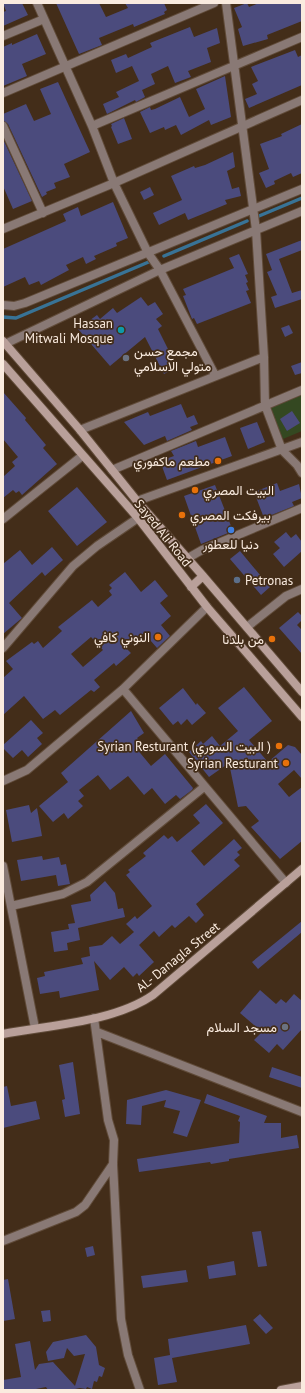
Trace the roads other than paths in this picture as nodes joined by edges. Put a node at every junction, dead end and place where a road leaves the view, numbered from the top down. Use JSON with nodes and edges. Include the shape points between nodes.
{"nodes":[{"id":1,"x":37,"y":3,"type":"edge"},
{"id":2,"x":214,"y":3,"type":"edge"},
{"id":3,"x":226,"y":3,"type":"edge"},
{"id":4,"x":44,"y":19,"type":"junction"},
{"id":5,"x":3,"y":36,"type":"edge"},
{"id":6,"x":302,"y":38,"type":"edge"},
{"id":7,"x":234,"y":66,"type":"junction"},
{"id":8,"x":65,"y":67,"type":"junction"},
{"id":9,"x":3,"y":93,"type":"edge"},
{"id":10,"x":302,"y":100,"type":"edge"},
{"id":11,"x":3,"y":126,"type":"edge"},
{"id":12,"x":92,"y":126,"type":"junction"},
{"id":13,"x":242,"y":126,"type":"junction"},
{"id":14,"x":114,"y":183,"type":"junction"},
{"id":15,"x":302,"y":189,"type":"edge"},
{"id":16,"x":252,"y":210,"type":"junction"},
{"id":17,"x":302,"y":212,"type":"edge"},
{"id":18,"x":43,"y":213,"type":"junction"},
{"id":19,"x":3,"y":229,"type":"edge"},
{"id":20,"x":256,"y":230,"type":"junction"},
{"id":21,"x":148,"y":253,"type":"junction"},
{"id":22,"x":160,"y":270,"type":"junction"},
{"id":23,"x":3,"y":305,"type":"edge"},
{"id":24,"x":4,"y":342,"type":"edge"},
{"id":25,"x":264,"y":357,"type":"junction"},
{"id":26,"x":3,"y":364,"type":"edge"},
{"id":27,"x":215,"y":375,"type":"junction"},
{"id":28,"x":302,"y":390,"type":"edge"},
{"id":29,"x":264,"y":405,"type":"junction"},
{"id":30,"x":80,"y":430,"type":"junction"},
{"id":31,"x":302,"y":442,"type":"edge"},
{"id":32,"x":282,"y":450,"type":"junction"},
{"id":33,"x":82,"y":456,"type":"junction"},
{"id":34,"x":112,"y":470,"type":"junction"},
{"id":35,"x":302,"y":473,"type":"edge"},
{"id":36,"x":137,"y":501,"type":"junction"},
{"id":37,"x":302,"y":508,"type":"edge"},
{"id":38,"x":138,"y":518,"type":"junction"},
{"id":39,"x":3,"y":519,"type":"edge"},
{"id":40,"x":188,"y":558,"type":"junction"},
{"id":41,"x":203,"y":576,"type":"junction"},
{"id":42,"x":191,"y":587,"type":"junction"},
{"id":43,"x":302,"y":589,"type":"edge"},
{"id":44,"x":207,"y":607,"type":"junction"},
{"id":45,"x":247,"y":627,"type":"junction"},
{"id":46,"x":3,"y":648,"type":"edge"},
{"id":47,"x":123,"y":689,"type":"junction"},
{"id":48,"x":302,"y":692,"type":"edge"},
{"id":49,"x":302,"y":717,"type":"edge"},
{"id":50,"x":3,"y":781,"type":"edge"},
{"id":51,"x":204,"y":787,"type":"junction"},
{"id":52,"x":3,"y":866,"type":"edge"},
{"id":53,"x":302,"y":868,"type":"edge"},
{"id":54,"x":286,"y":883,"type":"junction"},
{"id":55,"x":11,"y":906,"type":"junction"},
{"id":56,"x":94,"y":1018,"type":"junction"},
{"id":57,"x":35,"y":1028,"type":"junction"},
{"id":58,"x":97,"y":1032,"type":"junction"},
{"id":59,"x":3,"y":1034,"type":"edge"},
{"id":60,"x":302,"y":1112,"type":"edge"},
{"id":61,"x":113,"y":1164,"type":"junction"},
{"id":62,"x":3,"y":1241,"type":"edge"},
{"id":63,"x":302,"y":1386,"type":"edge"},
{"id":64,"x":140,"y":1390,"type":"edge"},
{"id":65,"x":281,"y":1390,"type":"edge"}],
"edges":[{"from":1,"to":4,"type":"street"},
{"from":2,"to":8,"type":"street"},
{"from":3,"to":7,"type":"street"},
{"from":4,"to":5,"type":"street"},
{"from":4,"to":8,"type":"street"},
{"from":6,"to":7,"type":"street"},
{"from":7,"to":12,"type":"street"},
{"from":7,"to":13,"type":"street"},
{"from":8,"to":9,"type":"street"},
{"from":8,"to":12,"type":"street"},
{"from":10,"to":13,"type":"street"},
{"from":11,"to":18,"type":"street"},
{"from":12,"to":14,"type":"street"},
{"from":13,"to":14,"type":"street"},
{"from":13,"to":16,"type":"street"},
{"from":14,"to":18,"type":"street"},
{"from":14,"to":21,"type":"street"},
{"from":15,"to":16,"type":"street"},
{"from":16,"to":20,"type":"street"},
{"from":16,"to":21,"type":"street"},
{"from":17,"to":20,"type":"street"},
{"from":18,"to":19,"type":"street"},
{"from":20,"to":22,"type":"street"},
{"from":20,"to":25,"type":"street"},
{"from":21,"to":22,"type":"street"},
{"from":21,"to":23,"type":"street","via":[[25,303]]},
{"from":22,"to":24,"type":"street"},
{"from":22,"to":27,"type":"street"},
{"from":24,"to":30,"type":"main road","name":"Sayed Ali Road"},
{"from":25,"to":27,"type":"street"},
{"from":25,"to":29,"type":"street"},
{"from":26,"to":33,"type":"main road","name":"Sayed Ali Road"},
{"from":27,"to":30,"type":"street"},
{"from":28,"to":29,"type":"street"},
{"from":29,"to":32,"type":"street"},
{"from":29,"to":34,"type":"street"},
{"from":30,"to":34,"type":"main road","name":"Sayed Ali Road"},
{"from":31,"to":32,"type":"street"},
{"from":32,"to":35,"type":"street"},
{"from":32,"to":36,"type":"street"},
{"from":33,"to":38,"type":"main road","name":"Sayed Ali Road"},
{"from":33,"to":39,"type":"street"},
{"from":34,"to":36,"type":"main road","name":"Sayed Ali Road"},
{"from":36,"to":40,"type":"main road","name":"Sayed Ali Road"},
{"from":37,"to":40,"type":"street"},
{"from":38,"to":42,"type":"main road","name":"Sayed Ali Road"},
{"from":38,"to":46,"type":"street","via":[[73,566]]},
{"from":40,"to":41,"type":"main road","name":"Sayed Ali Road"},
{"from":41,"to":42,"type":"main road"},
{"from":41,"to":45,"type":"main road","name":"Sayed Ali Road"},
{"from":42,"to":44,"type":"main road","name":"Sayed Ali Road"},
{"from":43,"to":45,"type":"street","via":[[286,596]]},
{"from":44,"to":47,"type":"street"},
{"from":44,"to":49,"type":"main road","name":"Sayed Ali Road"},
{"from":45,"to":48,"type":"main road","name":"Sayed Ali Road"},
{"from":47,"to":50,"type":"street","via":[[27,770]]},
{"from":47,"to":51,"type":"street"},
{"from":51,"to":54,"type":"street"},
{"from":51,"to":55,"type":"street","via":[[87,882],[62,894]]},
{"from":52,"to":55,"type":"street"},
{"from":53,"to":54,"type":"main road","name":"AL- Danagla Street"},
{"from":54,"to":56,"type":"main road","name":"AL- Danagla Street","via":[[139,1005]]},
{"from":55,"to":57,"type":"street"},
{"from":56,"to":57,"type":"main road","name":"AL- Danagla Street"},
{"from":56,"to":58,"type":"street"},
{"from":57,"to":59,"type":"main road","name":"AL- Danagla Street"},
{"from":58,"to":60,"type":"street"},
{"from":58,"to":61,"type":"street","via":[[108,1120],[114,1140]]},
{"from":61,"to":62,"type":"street","via":[[85,1205],[76,1212]]},
{"from":61,"to":64,"type":"street","via":[[121,1319],[128,1355]]},
{"from":63,"to":65,"type":"main road"}]}
